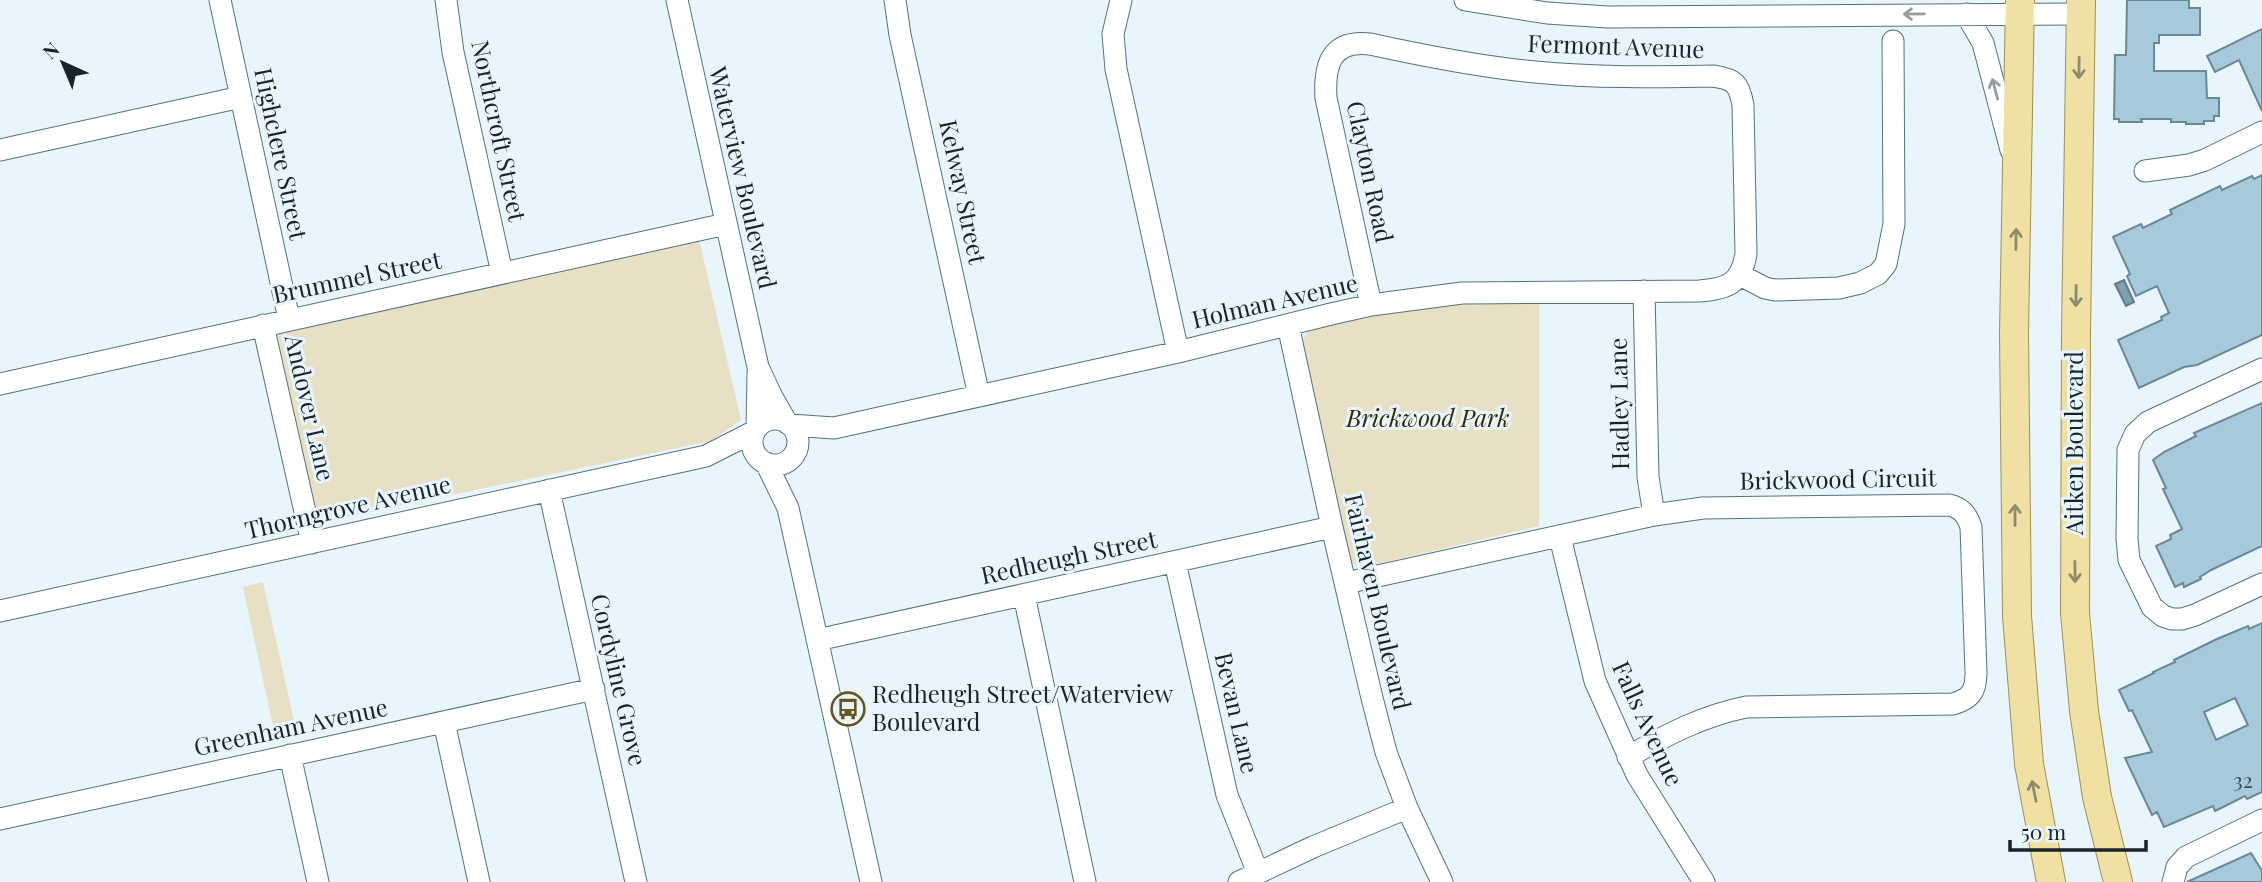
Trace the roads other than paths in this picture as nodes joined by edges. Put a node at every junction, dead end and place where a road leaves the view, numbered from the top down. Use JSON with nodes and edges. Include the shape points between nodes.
{"nodes":[{"id":1,"x":220,"y":0,"type":"edge"},
{"id":2,"x":446,"y":0,"type":"edge"},
{"id":3,"x":677,"y":0,"type":"edge"},
{"id":4,"x":895,"y":0,"type":"edge"},
{"id":5,"x":1121,"y":0,"type":"edge"},
{"id":6,"x":1465,"y":0,"type":"edge"},
{"id":7,"x":1756,"y":0,"type":"edge"},
{"id":8,"x":1566,"y":7,"type":"edge"},
{"id":9,"x":2020,"y":7,"type":"edge"},
{"id":10,"x":2080,"y":7,"type":"edge"},
{"id":11,"x":1966,"y":14,"type":"junction"},
{"id":12,"x":1670,"y":16,"type":"junction"},
{"id":13,"x":1893,"y":41,"type":"dead end"},
{"id":14,"x":1337,"y":52,"type":"joint"},
{"id":15,"x":241,"y":97,"type":"junction"},
{"id":16,"x":2262,"y":132,"type":"edge"},
{"id":17,"x":0,"y":150,"type":"edge"},
{"id":18,"x":2145,"y":170,"type":"dead end"},
{"id":19,"x":2017,"y":179,"type":"junction"},
{"id":20,"x":726,"y":224,"type":"junction"},
{"id":21,"x":502,"y":272,"type":"junction"},
{"id":22,"x":1737,"y":278,"type":"junction"},
{"id":23,"x":1644,"y":291,"type":"junction"},
{"id":24,"x":1371,"y":306,"type":"junction"},
{"id":25,"x":289,"y":319,"type":"junction"},
{"id":26,"x":263,"y":325,"type":"junction"},
{"id":27,"x":1288,"y":325,"type":"junction"},
{"id":28,"x":1178,"y":352,"type":"junction"},
{"id":29,"x":758,"y":367,"type":"junction"},
{"id":30,"x":2262,"y":369,"type":"edge"},
{"id":31,"x":0,"y":384,"type":"edge"},
{"id":32,"x":979,"y":396,"type":"junction"},
{"id":33,"x":789,"y":424,"type":"junction"},
{"id":34,"x":834,"y":428,"type":"junction"},
{"id":35,"x":756,"y":429,"type":"junction"},
{"id":36,"x":794,"y":455,"type":"junction"},
{"id":37,"x":706,"y":456,"type":"junction"},
{"id":38,"x":765,"y":462,"type":"junction"},
{"id":39,"x":549,"y":490,"type":"junction"},
{"id":40,"x":788,"y":508,"type":"junction"},
{"id":41,"x":1654,"y":515,"type":"junction"},
{"id":42,"x":1332,"y":527,"type":"junction"},
{"id":43,"x":1560,"y":537,"type":"junction"},
{"id":44,"x":312,"y":543,"type":"junction"},
{"id":45,"x":1175,"y":562,"type":"junction"},
{"id":46,"x":1346,"y":583,"type":"junction"},
{"id":47,"x":2262,"y":584,"type":"edge"},
{"id":48,"x":1024,"y":595,"type":"junction"},
{"id":49,"x":0,"y":611,"type":"edge"},
{"id":50,"x":817,"y":640,"type":"junction"},
{"id":51,"x":594,"y":689,"type":"junction"},
{"id":52,"x":444,"y":722,"type":"junction"},
{"id":53,"x":290,"y":755,"type":"junction"},
{"id":54,"x":1628,"y":757,"type":"junction"},
{"id":55,"x":1408,"y":808,"type":"junction"},
{"id":56,"x":0,"y":819,"type":"edge"},
{"id":57,"x":2262,"y":820,"type":"edge"},
{"id":58,"x":1249,"y":877,"type":"edge"},
{"id":59,"x":318,"y":882,"type":"edge"},
{"id":60,"x":479,"y":882,"type":"edge"},
{"id":61,"x":636,"y":882,"type":"edge"},
{"id":62,"x":871,"y":882,"type":"edge"},
{"id":63,"x":1085,"y":882,"type":"edge"},
{"id":64,"x":1442,"y":882,"type":"edge"},
{"id":65,"x":1703,"y":882,"type":"edge"},
{"id":66,"x":2051,"y":882,"type":"edge"},
{"id":67,"x":2118,"y":882,"type":"edge"},
{"id":68,"x":2173,"y":882,"type":"edge"}],
"edges":[{"from":1,"to":15,"type":"street","name":"Highclere Street"},
{"from":2,"to":21,"type":"street","name":"Northcroft Street"},
{"from":3,"to":20,"type":"street","name":"Waterview Boulevard"},
{"from":4,"to":32,"type":"street","name":"Kelway Street"},
{"from":5,"to":28,"type":"street","via":[[1113,34],[1114,59]]},
{"from":6,"to":8,"type":"street","via":[[1522,10]]},
{"from":7,"to":12,"type":"street"},
{"from":8,"to":12,"type":"street"},
{"from":9,"to":10,"type":"street"},
{"from":9,"to":11,"type":"street"},
{"from":9,"to":19,"type":"main road"},
{"from":10,"to":67,"type":"main road","name":"Aitken Boulevard","one_way":true,"via":[[2076,613],[2084,711]]},
{"from":11,"to":12,"type":"street","one_way":true},
{"from":19,"to":11,"type":"street","one_way":true,"via":[[1983,43]]},
{"from":13,"to":22,"type":"street","via":[[1894,224],[1885,264],[1878,274],[1839,288],[1765,288]]},
{"from":14,"to":22,"type":"street","name":"Fermont Avenue","via":[[1356,42],[1524,71],[1598,77],[1713,76],[1734,82],[1743,105],[1746,254]]},
{"from":14,"to":24,"type":"street","name":"Clayton Road","via":[[1325,79],[1326,98]]},
{"from":15,"to":17,"type":"street"},
{"from":15,"to":25,"type":"street","name":"Highclere Street"},
{"from":16,"to":18,"type":"street","via":[[2205,160]]},
{"from":66,"to":19,"type":"main road","one_way":true,"via":[[2029,764],[2017,616]]},
{"from":20,"to":21,"type":"street","name":"Brummel Street"},
{"from":20,"to":29,"type":"street","name":"Waterview Boulevard"},
{"from":21,"to":25,"type":"street","name":"Brummel Street"},
{"from":22,"to":23,"type":"street","name":"Holman Avenue","via":[[1717,290]]},
{"from":23,"to":24,"type":"street","name":"Holman Avenue","via":[[1462,293]]},
{"from":23,"to":41,"type":"street","name":"Hadley Lane","via":[[1648,477]]},
{"from":24,"to":27,"type":"street","name":"Holman Avenue"},
{"from":25,"to":26,"type":"street","name":"Brummel Street"},
{"from":26,"to":31,"type":"street","name":"Brummel Street"},
{"from":26,"to":44,"type":"street","name":"Andover Lane"},
{"from":27,"to":28,"type":"street","name":"Holman Avenue"},
{"from":27,"to":42,"type":"street","name":"Fairhaven Boulevard"},
{"from":28,"to":32,"type":"street","name":"Holman Avenue"},
{"from":29,"to":33,"type":"street","name":"Waterview Boulevard"},
{"from":29,"to":35,"type":"street","name":"Waterview Boulevard"},
{"from":30,"to":47,"type":"street","via":[[2148,422],[2134,434],[2128,450],[2127,540],[2129,560],[2147,598],[2157,612],[2172,620],[2195,615]]},
{"from":32,"to":34,"type":"street","name":"Holman Avenue"},
{"from":33,"to":34,"type":"street","name":"Holman Avenue"},
{"from":33,"to":35,"type":"street","via":[[768,420]]},
{"from":33,"to":36,"type":"street","via":[[797,435]]},
{"from":34,"to":36,"type":"street","name":"Holman Avenue"},
{"from":35,"to":37,"type":"street","name":"Thorngrove Avenue"},
{"from":35,"to":38,"type":"street","via":[[752,444]]},
{"from":36,"to":38,"type":"street","via":[[780,464]]},
{"from":36,"to":40,"type":"street"},
{"from":37,"to":38,"type":"street","name":"Thorngrove Avenue"},
{"from":37,"to":39,"type":"street","name":"Thorngrove Avenue"},
{"from":38,"to":40,"type":"street"},
{"from":39,"to":44,"type":"street","name":"Thorngrove Avenue"},
{"from":39,"to":51,"type":"street","name":"Cordyline Grove"},
{"from":40,"to":50,"type":"street"},
{"from":41,"to":43,"type":"street","name":"Brickwood Circuit"},
{"from":41,"to":54,"type":"street","name":"Brickwood Circuit","via":[[1703,508],[1956,507],[1971,527],[1976,685],[1969,697],[1952,704],[1733,710],[1692,723]]},
{"from":42,"to":45,"type":"street","name":"Redheugh Street"},
{"from":42,"to":46,"type":"street","name":"Fairhaven Boulevard"},
{"from":43,"to":46,"type":"street","name":"Brickwood Circuit"},
{"from":43,"to":54,"type":"street","name":"Falls Avenue","via":[[1595,681]]},
{"from":44,"to":49,"type":"street","name":"Thorngrove Avenue"},
{"from":45,"to":48,"type":"street","name":"Redheugh Street"},
{"from":45,"to":58,"type":"street","name":"Bevan Lane"},
{"from":46,"to":55,"type":"street","name":"Fairhaven Boulevard","via":[[1386,752]]},
{"from":48,"to":50,"type":"street","name":"Redheugh Street"},
{"from":48,"to":63,"type":"street"},
{"from":50,"to":62,"type":"street"},
{"from":51,"to":52,"type":"street","name":"Greenham Avenue"},
{"from":51,"to":61,"type":"street","name":"Cordyline Grove"},
{"from":52,"to":53,"type":"street","name":"Greenham Avenue"},
{"from":52,"to":60,"type":"street"},
{"from":53,"to":56,"type":"street","name":"Greenham Avenue"},
{"from":53,"to":59,"type":"street"},
{"from":54,"to":65,"type":"street","name":"Falls Avenue"},
{"from":55,"to":58,"type":"street"},
{"from":55,"to":64,"type":"street","name":"Fairhaven Boulevard"},
{"from":57,"to":68,"type":"street","via":[[2186,857]]}]}
